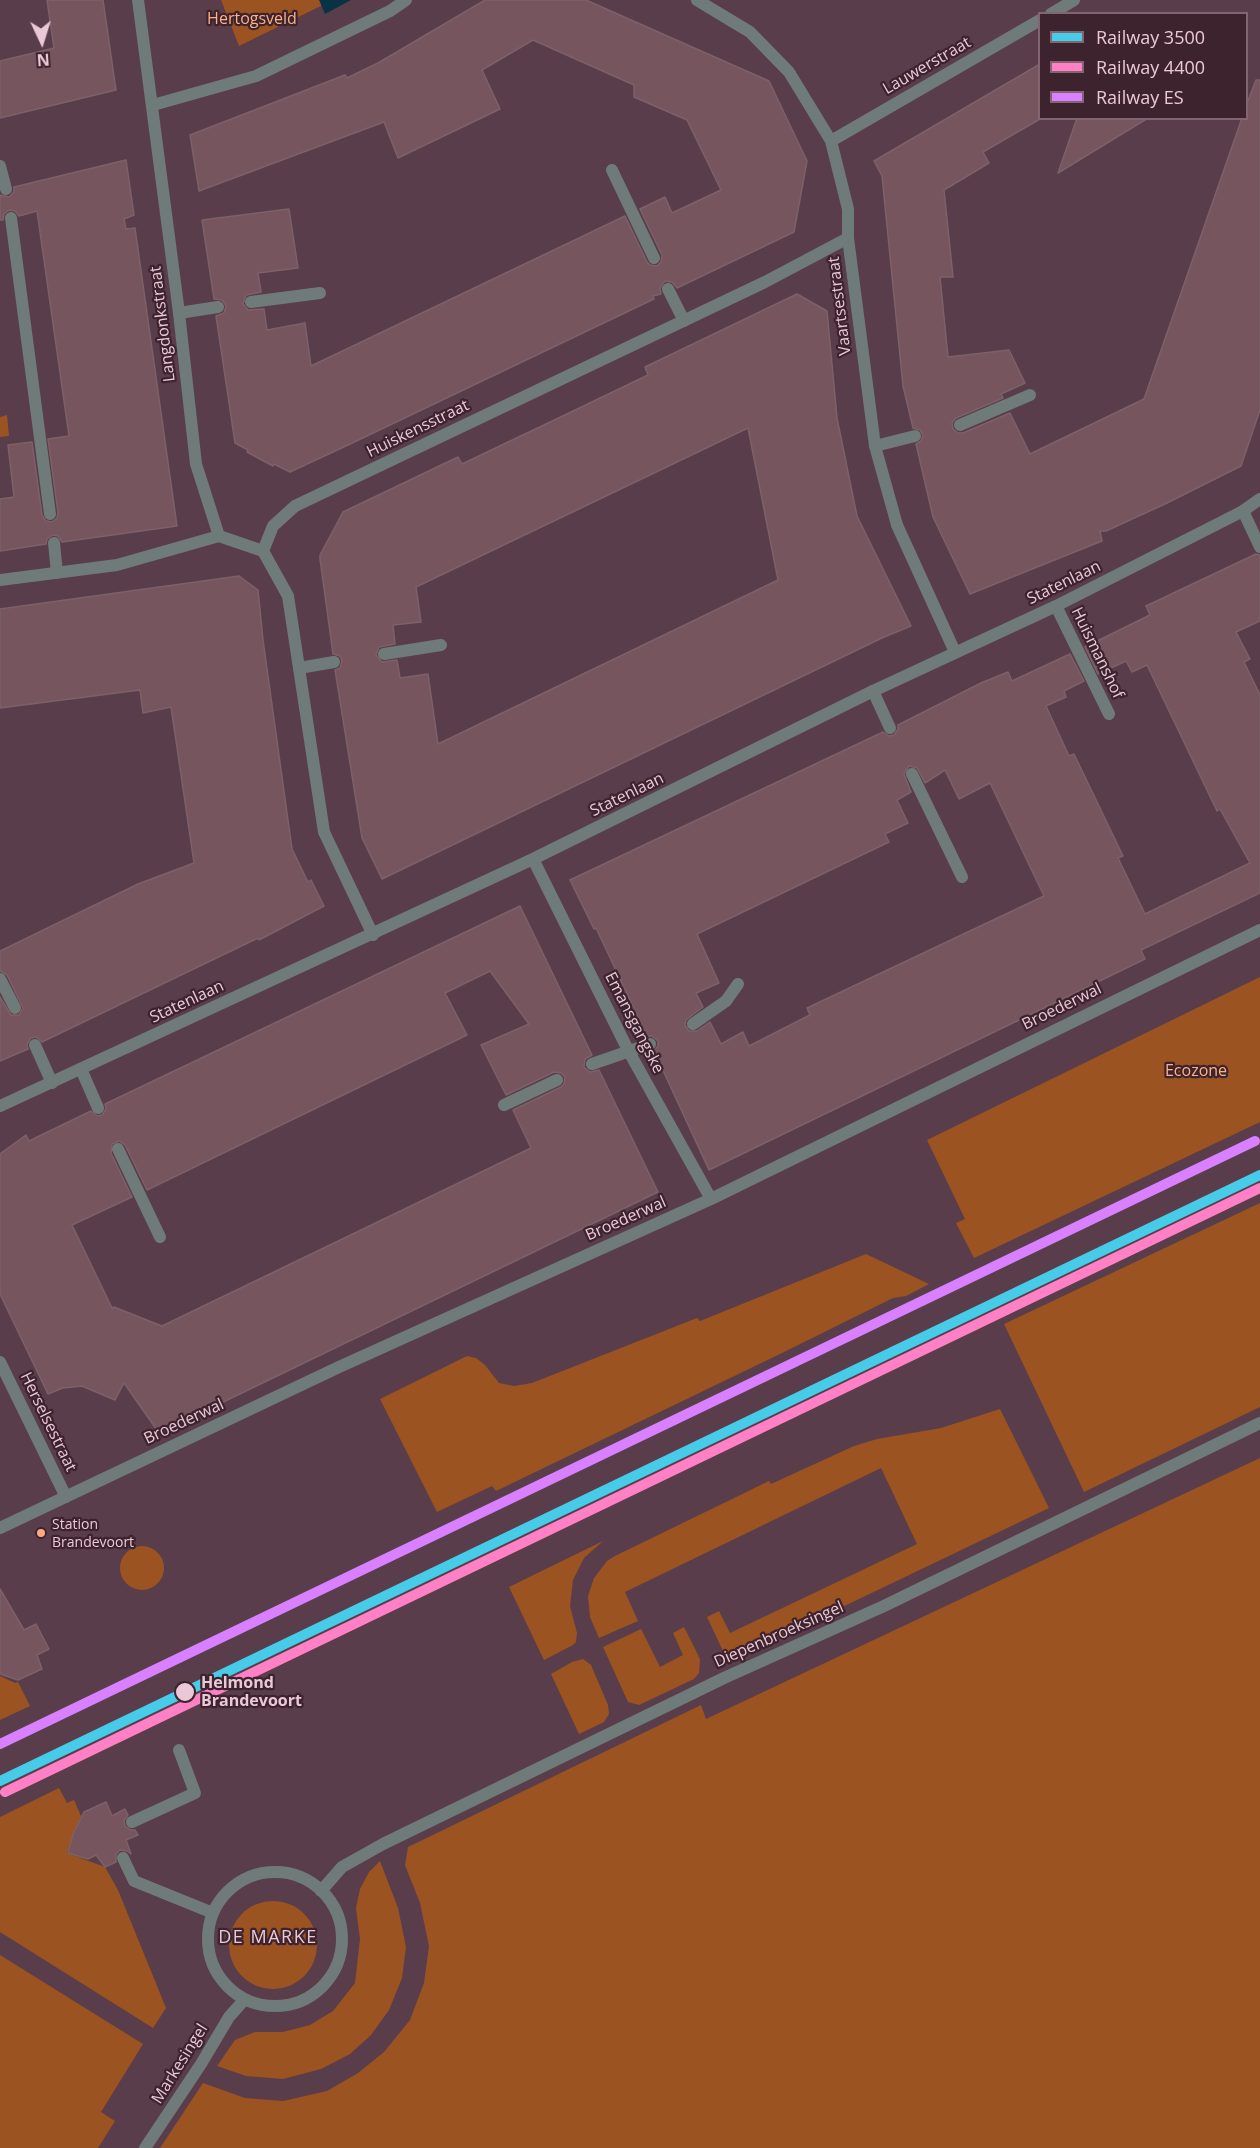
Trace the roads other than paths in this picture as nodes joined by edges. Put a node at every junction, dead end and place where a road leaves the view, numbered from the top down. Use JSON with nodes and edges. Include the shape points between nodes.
{"nodes":[{"id":1,"x":138,"y":0,"type":"edge"},
{"id":2,"x":406,"y":0,"type":"edge"},
{"id":3,"x":696,"y":0,"type":"edge"},
{"id":4,"x":1074,"y":0,"type":"edge"},
{"id":5,"x":1054,"y":12,"type":"edge"},
{"id":6,"x":1038,"y":21,"type":"edge"},
{"id":7,"x":153,"y":105,"type":"junction"},
{"id":8,"x":831,"y":141,"type":"junction"},
{"id":9,"x":0,"y":166,"type":"edge"},
{"id":10,"x":612,"y":170,"type":"dead end"},
{"id":11,"x":6,"y":189,"type":"dead end"},
{"id":12,"x":11,"y":218,"type":"dead end"},
{"id":13,"x":848,"y":238,"type":"junction"},
{"id":14,"x":654,"y":258,"type":"dead end"},
{"id":15,"x":668,"y":289,"type":"dead end"},
{"id":16,"x":320,"y":293,"type":"dead end"},
{"id":17,"x":251,"y":302,"type":"dead end"},
{"id":18,"x":218,"y":307,"type":"dead end"},
{"id":19,"x":179,"y":312,"type":"junction"},
{"id":20,"x":684,"y":321,"type":"junction"},
{"id":21,"x":1030,"y":395,"type":"dead end"},
{"id":22,"x":960,"y":425,"type":"dead end"},
{"id":23,"x":915,"y":436,"type":"dead end"},
{"id":24,"x":875,"y":446,"type":"junction"},
{"id":25,"x":1260,"y":499,"type":"edge"},
{"id":26,"x":1243,"y":511,"type":"junction"},
{"id":27,"x":50,"y":514,"type":"dead end"},
{"id":28,"x":219,"y":536,"type":"junction"},
{"id":29,"x":54,"y":543,"type":"dead end"},
{"id":30,"x":1260,"y":546,"type":"edge"},
{"id":31,"x":263,"y":551,"type":"junction"},
{"id":32,"x":57,"y":573,"type":"junction"},
{"id":33,"x":0,"y":580,"type":"edge"},
{"id":34,"x":1056,"y":606,"type":"junction"},
{"id":35,"x":441,"y":645,"type":"dead end"},
{"id":36,"x":955,"y":652,"type":"junction"},
{"id":37,"x":384,"y":654,"type":"dead end"},
{"id":38,"x":334,"y":662,"type":"dead end"},
{"id":39,"x":299,"y":668,"type":"junction"},
{"id":40,"x":873,"y":692,"type":"junction"},
{"id":41,"x":1109,"y":714,"type":"dead end"},
{"id":42,"x":890,"y":728,"type":"dead end"},
{"id":43,"x":912,"y":774,"type":"dead end"},
{"id":44,"x":533,"y":859,"type":"junction"},
{"id":45,"x":962,"y":877,"type":"dead end"},
{"id":46,"x":1260,"y":930,"type":"edge"},
{"id":47,"x":373,"y":935,"type":"junction"},
{"id":48,"x":0,"y":979,"type":"edge"},
{"id":49,"x":738,"y":984,"type":"dead end"},
{"id":50,"x":15,"y":1008,"type":"dead end"},
{"id":51,"x":693,"y":1024,"type":"dead end"},
{"id":52,"x":650,"y":1044,"type":"dead end"},
{"id":53,"x":35,"y":1045,"type":"dead end"},
{"id":54,"x":628,"y":1050,"type":"junction"},
{"id":55,"x":592,"y":1064,"type":"dead end"},
{"id":56,"x":81,"y":1069,"type":"junction"},
{"id":57,"x":557,"y":1080,"type":"dead end"},
{"id":58,"x":52,"y":1083,"type":"junction"},
{"id":59,"x":0,"y":1106,"type":"edge"},
{"id":60,"x":504,"y":1106,"type":"dead end"},
{"id":61,"x":98,"y":1108,"type":"dead end"},
{"id":62,"x":118,"y":1149,"type":"dead end"},
{"id":63,"x":711,"y":1199,"type":"junction"},
{"id":64,"x":159,"y":1237,"type":"dead end"},
{"id":65,"x":0,"y":1362,"type":"edge"},
{"id":66,"x":1260,"y":1423,"type":"edge"},
{"id":67,"x":66,"y":1497,"type":"junction"},
{"id":68,"x":0,"y":1528,"type":"edge"},
{"id":69,"x":178,"y":1750,"type":"dead end"},
{"id":70,"x":132,"y":1822,"type":"dead end"},
{"id":71,"x":123,"y":1858,"type":"dead end"},
{"id":72,"x":321,"y":1891,"type":"junction"},
{"id":73,"x":213,"y":1913,"type":"junction"},
{"id":74,"x":245,"y":1999,"type":"junction"},
{"id":75,"x":145,"y":2148,"type":"edge"}],
"edges":[{"from":1,"to":7,"type":"street","name":"Langdonkstraat"},
{"from":2,"to":7,"type":"street","via":[[256,76]]},
{"from":3,"to":8,"type":"street","name":"Vaartsestraat","via":[[750,32],[789,72]]},
{"from":4,"to":5,"type":"street"},
{"from":6,"to":8,"type":"street","name":"Lauwerstraat"},
{"from":7,"to":19,"type":"street","name":"Langdonkstraat"},
{"from":8,"to":13,"type":"street","name":"Vaartsestraat","via":[[849,209]]},
{"from":9,"to":11,"type":"street"},
{"from":10,"to":14,"type":"street"},
{"from":12,"to":27,"type":"street"},
{"from":13,"to":20,"type":"street","name":"Huiskensstraat"},
{"from":13,"to":24,"type":"street","name":"Vaartsestraat"},
{"from":15,"to":20,"type":"street"},
{"from":16,"to":17,"type":"street"},
{"from":18,"to":19,"type":"street"},
{"from":19,"to":28,"type":"street","name":"Langdonkstraat","via":[[196,464]]},
{"from":20,"to":31,"type":"street","name":"Huiskensstraat","via":[[295,506],[273,526]]},
{"from":21,"to":22,"type":"street"},
{"from":23,"to":24,"type":"street"},
{"from":24,"to":36,"type":"street","name":"Vaartsestraat","via":[[897,525]]},
{"from":25,"to":26,"type":"street","name":"Statenlaan"},
{"from":26,"to":30,"type":"street"},
{"from":26,"to":34,"type":"street","name":"Statenlaan"},
{"from":28,"to":31,"type":"street"},
{"from":28,"to":32,"type":"street","via":[[117,565]]},
{"from":29,"to":32,"type":"street"},
{"from":31,"to":39,"type":"street","via":[[288,596]]},
{"from":32,"to":33,"type":"street"},
{"from":34,"to":36,"type":"street","name":"Statenlaan"},
{"from":34,"to":41,"type":"street","name":"Huismanshof"},
{"from":35,"to":37,"type":"street"},
{"from":36,"to":40,"type":"street","name":"Statenlaan"},
{"from":38,"to":39,"type":"street"},
{"from":39,"to":47,"type":"street","via":[[324,832]]},
{"from":40,"to":42,"type":"street"},
{"from":40,"to":44,"type":"street","name":"Statenlaan"},
{"from":43,"to":45,"type":"street"},
{"from":44,"to":47,"type":"street","name":"Statenlaan"},
{"from":44,"to":54,"type":"street","name":"Emansgangske"},
{"from":46,"to":63,"type":"street","name":"Broederwal"},
{"from":47,"to":56,"type":"street","name":"Statenlaan"},
{"from":48,"to":50,"type":"street"},
{"from":49,"to":51,"type":"street","via":[[726,1001]]},
{"from":52,"to":54,"type":"street"},
{"from":53,"to":58,"type":"street"},
{"from":54,"to":55,"type":"street"},
{"from":54,"to":63,"type":"street","name":"Emansgangske"},
{"from":56,"to":58,"type":"street","name":"Statenlaan"},
{"from":56,"to":61,"type":"street"},
{"from":57,"to":60,"type":"street"},
{"from":58,"to":59,"type":"street","name":"Statenlaan"},
{"from":62,"to":64,"type":"street"},
{"from":63,"to":67,"type":"street","name":"Broederwal","via":[[339,1367]]},
{"from":65,"to":67,"type":"street","name":"Herselsestraat"},
{"from":66,"to":72,"type":"street","name":"Diepenbroeksingel","via":[[383,1844],[342,1867]]},
{"from":67,"to":68,"type":"street","name":"Broederwal"},
{"from":69,"to":70,"type":"street","via":[[195,1793]]},
{"from":71,"to":73,"type":"street","via":[[134,1881]]},
{"from":72,"to":73,"type":"street","via":[[302,1878],[267,1873],[235,1886]]},
{"from":72,"to":74,"type":"street","via":[[335,1908],[342,1930],[341,1952],[333,1972],[319,1990],[300,2002],[269,2006]]},
{"from":73,"to":74,"type":"street","via":[[208,1945],[213,1964],[223,1982]]},
{"from":74,"to":75,"type":"street","name":"Markesingel","via":[[229,2017]]}]}
